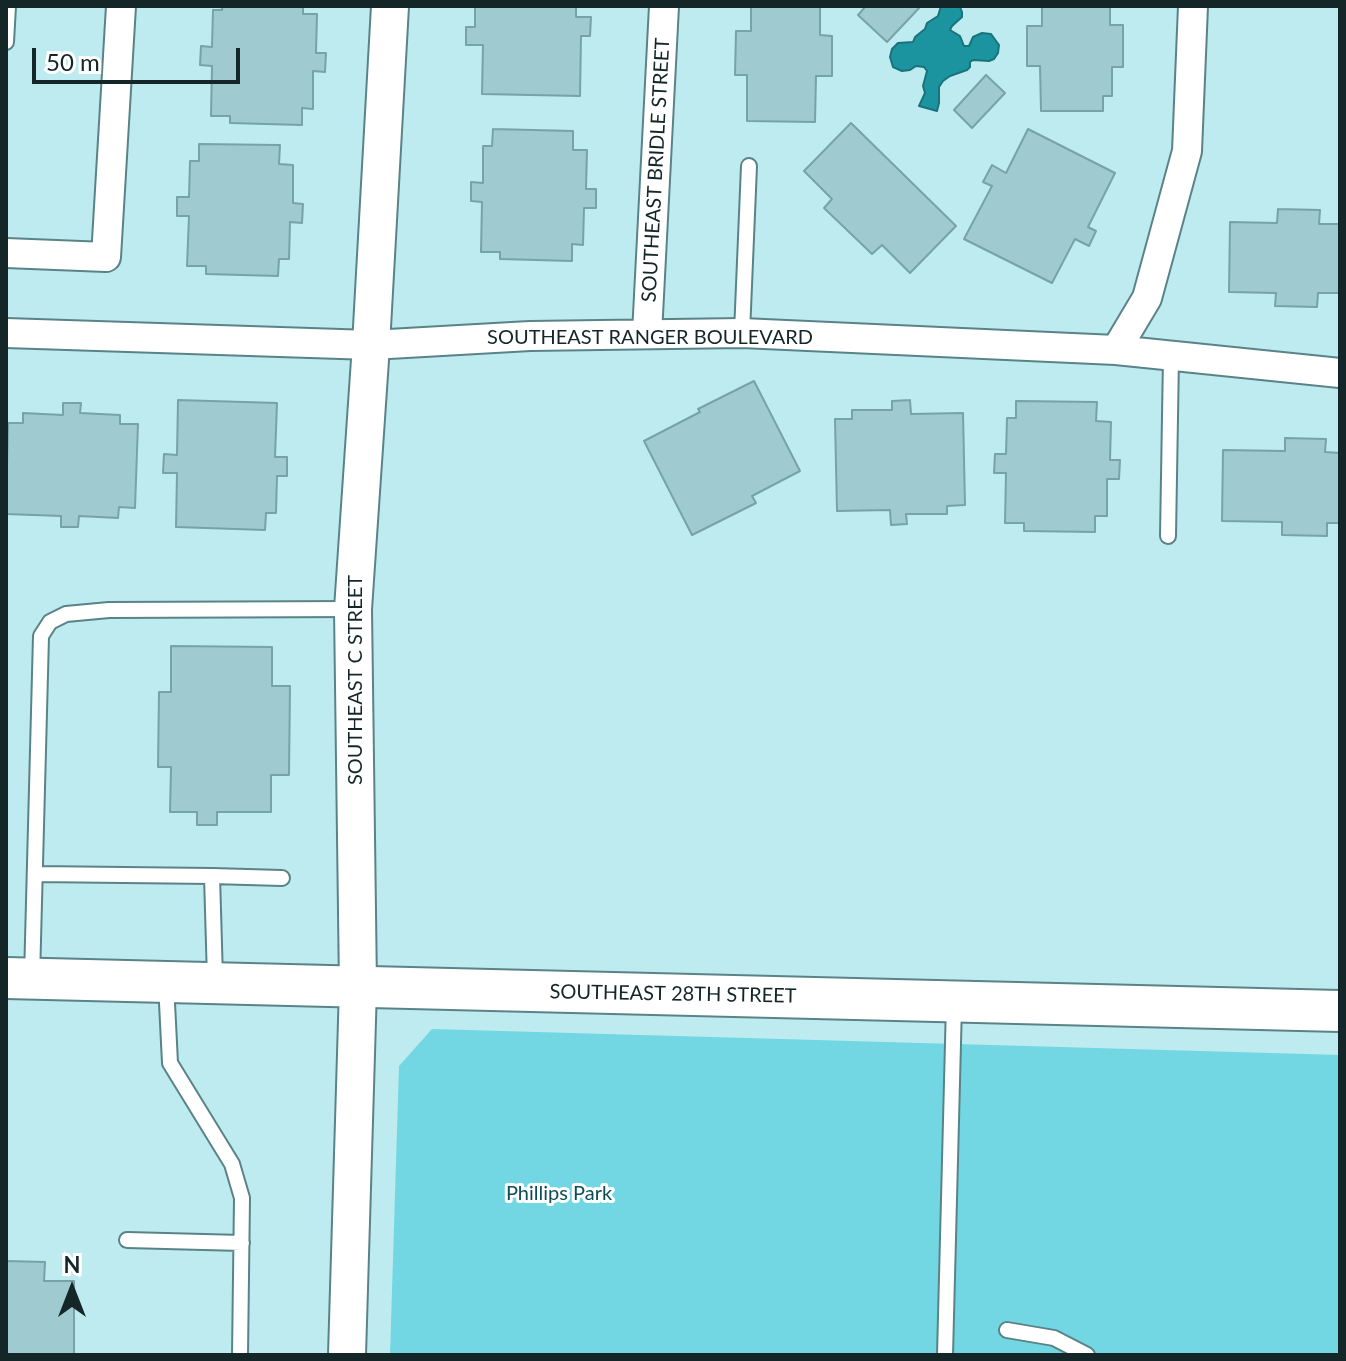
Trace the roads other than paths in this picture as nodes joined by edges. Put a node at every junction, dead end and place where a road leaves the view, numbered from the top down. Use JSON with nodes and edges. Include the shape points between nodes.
{"nodes":[{"id":1,"x":8,"y":6,"type":"edge"},
{"id":2,"x":121,"y":6,"type":"edge"},
{"id":3,"x":390,"y":6,"type":"edge"},
{"id":4,"x":664,"y":6,"type":"edge"},
{"id":5,"x":1193,"y":6,"type":"edge"},
{"id":6,"x":6,"y":42,"type":"edge"},
{"id":7,"x":749,"y":166,"type":"dead end"},
{"id":8,"x":6,"y":253,"type":"edge"},
{"id":9,"x":6,"y":333,"type":"edge"},
{"id":10,"x":742,"y":333,"type":"junction"},
{"id":11,"x":647,"y":334,"type":"junction"},
{"id":12,"x":371,"y":345,"type":"junction"},
{"id":13,"x":1116,"y":350,"type":"junction"},
{"id":14,"x":1171,"y":357,"type":"junction"},
{"id":15,"x":1340,"y":373,"type":"edge"},
{"id":16,"x":1168,"y":536,"type":"dead end"},
{"id":17,"x":353,"y":609,"type":"junction"},
{"id":18,"x":36,"y":874,"type":"junction"},
{"id":19,"x":212,"y":876,"type":"junction"},
{"id":20,"x":282,"y":878,"type":"dead end"},
{"id":21,"x":19,"y":978,"type":"edge"},
{"id":22,"x":166,"y":982,"type":"junction"},
{"id":23,"x":215,"y":983,"type":"junction"},
{"id":24,"x":358,"y":987,"type":"junction"},
{"id":25,"x":954,"y":1000,"type":"junction"},
{"id":26,"x":1340,"y":1011,"type":"edge"},
{"id":27,"x":127,"y":1240,"type":"dead end"},
{"id":28,"x":242,"y":1243,"type":"junction"},
{"id":29,"x":1007,"y":1330,"type":"dead end"},
{"id":30,"x":240,"y":1355,"type":"edge"},
{"id":31,"x":347,"y":1355,"type":"edge"},
{"id":32,"x":945,"y":1355,"type":"edge"},
{"id":33,"x":1087,"y":1355,"type":"edge"}],
"edges":[{"from":1,"to":6,"type":"lane"},
{"from":2,"to":8,"type":"street","via":[[106,257]]},
{"from":3,"to":12,"type":"street","name":"SOUTHEAST C STREET"},
{"from":4,"to":11,"type":"street","name":"SOUTHEAST BRIDLE STREET"},
{"from":5,"to":13,"type":"street","via":[[1187,151],[1147,298]]},
{"from":7,"to":10,"type":"lane"},
{"from":9,"to":12,"type":"street","name":"SOUTHEAST RANGER BOULEVARD"},
{"from":10,"to":11,"type":"street","name":"SOUTHEAST RANGER BOULEVARD"},
{"from":10,"to":13,"type":"street","name":"SOUTHEAST RANGER BOULEVARD"},
{"from":11,"to":12,"type":"street","name":"SOUTHEAST RANGER BOULEVARD"},
{"from":12,"to":17,"type":"street","name":"SOUTHEAST C STREET"},
{"from":13,"to":14,"type":"street","name":"SOUTHEAST RANGER BOULEVARD"},
{"from":14,"to":15,"type":"street","name":"SOUTHEAST RANGER BOULEVARD"},
{"from":14,"to":16,"type":"lane"},
{"from":17,"to":18,"type":"lane","via":[[109,610],[66,614],[50,622],[41,636]]},
{"from":17,"to":24,"type":"street","name":"SOUTHEAST C STREET"},
{"from":18,"to":19,"type":"lane"},
{"from":18,"to":21,"type":"lane"},
{"from":19,"to":20,"type":"lane"},
{"from":19,"to":23,"type":"lane"},
{"from":21,"to":22,"type":"main road","name":"SOUTHEAST 28TH STREET"},
{"from":22,"to":23,"type":"main road","name":"SOUTHEAST 28TH STREET"},
{"from":22,"to":28,"type":"lane","via":[[170,1063],[232,1164],[242,1198]]},
{"from":23,"to":24,"type":"main road","name":"SOUTHEAST 28TH STREET"},
{"from":24,"to":25,"type":"main road","name":"SOUTHEAST 28TH STREET"},
{"from":24,"to":31,"type":"street","name":"SOUTHEAST C STREET"},
{"from":25,"to":26,"type":"main road","name":"SOUTHEAST 28TH STREET"},
{"from":25,"to":32,"type":"lane"},
{"from":27,"to":28,"type":"lane"},
{"from":28,"to":30,"type":"lane"},
{"from":29,"to":33,"type":"lane","via":[[1054,1338]]}]}
